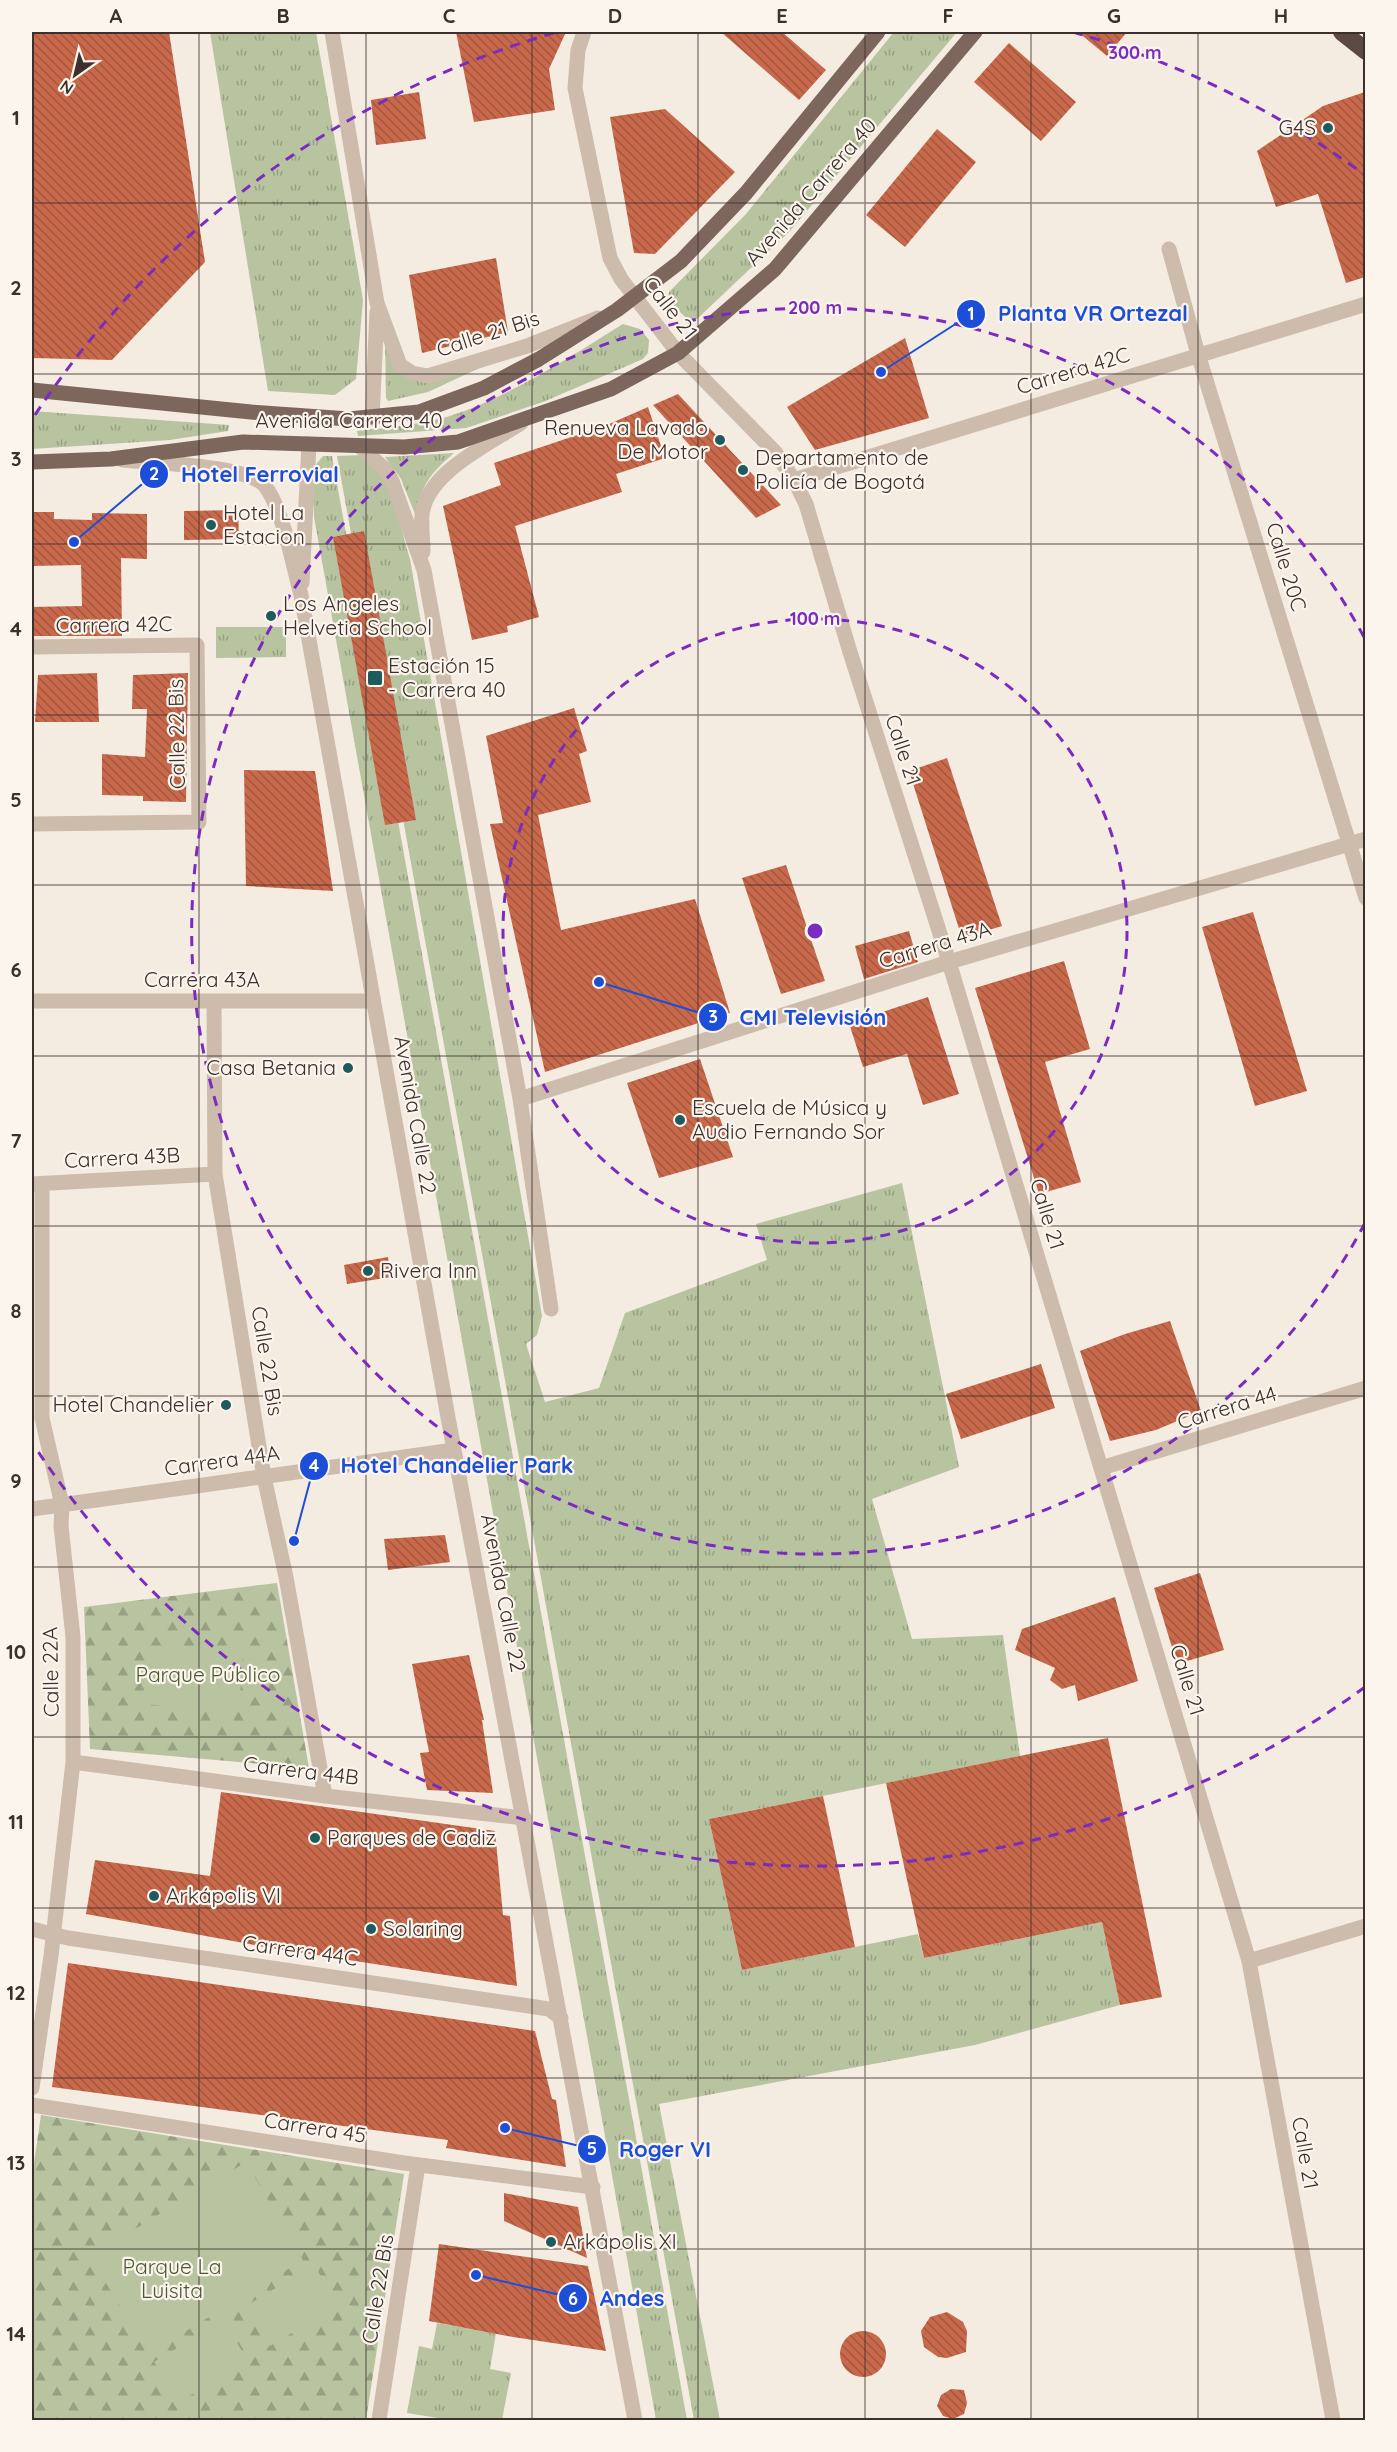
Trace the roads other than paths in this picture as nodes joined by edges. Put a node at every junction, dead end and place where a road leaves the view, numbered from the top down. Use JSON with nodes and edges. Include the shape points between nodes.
{"nodes":[{"id":1,"x":332,"y":32,"type":"edge"},
{"id":2,"x":584,"y":32,"type":"edge"},
{"id":3,"x":878,"y":32,"type":"edge"},
{"id":4,"x":975,"y":32,"type":"edge"},
{"id":5,"x":1342,"y":32,"type":"edge"},
{"id":6,"x":1365,"y":51,"type":"edge"},
{"id":7,"x":1169,"y":249,"type":"dead end"},
{"id":8,"x":636,"y":297,"type":"junction"},
{"id":9,"x":377,"y":303,"type":"junction"},
{"id":10,"x":1365,"y":304,"type":"edge"},
{"id":11,"x":617,"y":310,"type":"junction"},
{"id":12,"x":678,"y":353,"type":"junction"},
{"id":13,"x":1198,"y":354,"type":"junction"},
{"id":14,"x":32,"y":390,"type":"edge"},
{"id":15,"x":372,"y":418,"type":"junction"},
{"id":16,"x":525,"y":420,"type":"junction"},
{"id":17,"x":309,"y":444,"type":"junction"},
{"id":18,"x":359,"y":446,"type":"junction"},
{"id":19,"x":111,"y":459,"type":"junction"},
{"id":20,"x":32,"y":462,"type":"edge"},
{"id":21,"x":794,"y":480,"type":"junction"},
{"id":22,"x":424,"y":570,"type":"junction"},
{"id":23,"x":301,"y":595,"type":"junction"},
{"id":24,"x":197,"y":645,"type":"joint"},
{"id":25,"x":32,"y":647,"type":"edge"},
{"id":26,"x":32,"y":824,"type":"edge"},
{"id":27,"x":1365,"y":839,"type":"edge"},
{"id":28,"x":1349,"y":844,"type":"junction"},
{"id":29,"x":1365,"y":898,"type":"edge"},
{"id":30,"x":949,"y":962,"type":"junction"},
{"id":31,"x":32,"y":1001,"type":"edge"},
{"id":32,"x":214,"y":1001,"type":"junction"},
{"id":33,"x":373,"y":1001,"type":"junction"},
{"id":34,"x":520,"y":1100,"type":"junction"},
{"id":35,"x":215,"y":1174,"type":"junction"},
{"id":36,"x":37,"y":1184,"type":"edge"},
{"id":37,"x":551,"y":1309,"type":"dead end"},
{"id":38,"x":36,"y":1362,"type":"edge"},
{"id":39,"x":1365,"y":1388,"type":"edge"},
{"id":40,"x":454,"y":1450,"type":"junction"},
{"id":41,"x":1101,"y":1468,"type":"junction"},
{"id":42,"x":264,"y":1477,"type":"junction"},
{"id":43,"x":62,"y":1505,"type":"junction"},
{"id":44,"x":32,"y":1509,"type":"edge"},
{"id":45,"x":73,"y":1761,"type":"junction"},
{"id":46,"x":325,"y":1796,"type":"junction"},
{"id":47,"x":524,"y":1818,"type":"junction"},
{"id":48,"x":1365,"y":1926,"type":"edge"},
{"id":49,"x":32,"y":1929,"type":"edge"},
{"id":50,"x":53,"y":1935,"type":"junction"},
{"id":51,"x":1249,"y":1961,"type":"junction"},
{"id":52,"x":561,"y":2018,"type":"junction"},
{"id":53,"x":32,"y":2088,"type":"edge"},
{"id":54,"x":32,"y":2105,"type":"edge"},
{"id":55,"x":418,"y":2165,"type":"junction"},
{"id":56,"x":593,"y":2187,"type":"junction"},
{"id":57,"x":379,"y":2421,"type":"edge"},
{"id":58,"x":635,"y":2421,"type":"edge"},
{"id":59,"x":1333,"y":2421,"type":"edge"}],
"edges":[{"from":1,"to":9,"type":"street","name":"Calle 21 Bis"},
{"from":2,"to":8,"type":"street","name":"Calle 21","via":[[578,50],[575,87],[610,258]]},
{"from":3,"to":8,"type":"main road","name":"Avenida Carrera 40","via":[[746,193],[681,261]]},
{"from":4,"to":12,"type":"main road","name":"Avenida Carrera 40","via":[[776,269]]},
{"from":5,"to":6,"type":"highway"},
{"from":7,"to":13,"type":"street","name":"Calle 20C"},
{"from":8,"to":11,"type":"main road","name":"Avenida Carrera 40"},
{"from":8,"to":12,"type":"street","name":"Calle 21"},
{"from":9,"to":11,"type":"street","name":"Calle 21 Bis","via":[[400,365],[412,373],[428,376],[527,346]]},
{"from":9,"to":15,"type":"street","name":"Calle 21 Bis"},
{"from":10,"to":13,"type":"street","name":"Carrera 42C"},
{"from":11,"to":15,"type":"main road","name":"Avenida Carrera 40","via":[[484,388],[419,412]]},
{"from":12,"to":16,"type":"main road","name":"Avenida Carrera 40","via":[[611,389]]},
{"from":12,"to":21,"type":"street","name":"Calle 21","via":[[752,427]]},
{"from":13,"to":21,"type":"street","name":"Carrera 42C"},
{"from":13,"to":28,"type":"street","name":"Calle 20C"},
{"from":14,"to":15,"type":"main road","name":"Avenida Carrera 40","via":[[251,412]]},
{"from":16,"to":18,"type":"main road","name":"Avenida Carrera 40","via":[[458,442]]},
{"from":16,"to":22,"type":"street","via":[[453,468],[429,492],[422,515]]},
{"from":17,"to":18,"type":"main road","name":"Avenida Carrera 40"},
{"from":17,"to":19,"type":"main road","name":"Avenida Carrera 40","via":[[243,442]]},
{"from":17,"to":23,"type":"street","name":"Avenida Calle 22"},
{"from":18,"to":22,"type":"street","via":[[386,470],[392,481]]},
{"from":19,"to":20,"type":"main road","name":"Avenida Carrera 40"},
{"from":19,"to":23,"type":"street","name":"Avenida Calle 22","via":[[235,471],[260,480],[279,517]]},
{"from":21,"to":30,"type":"street","name":"Calle 21","via":[[808,513]]},
{"from":22,"to":34,"type":"street"},
{"from":23,"to":33,"type":"street","name":"Avenida Calle 22"},
{"from":24,"to":25,"type":"street","name":"Carrera 42C"},
{"from":24,"to":26,"type":"street","name":"Calle 22 Bis","via":[[200,822]]},
{"from":27,"to":28,"type":"street","name":"Carrera 43A"},
{"from":28,"to":29,"type":"street","name":"Calle 20C"},
{"from":28,"to":30,"type":"street","name":"Carrera 43A"},
{"from":30,"to":34,"type":"street","name":"Carrera 43A"},
{"from":30,"to":41,"type":"street","name":"Calle 21"},
{"from":31,"to":32,"type":"street","name":"Carrera 43A"},
{"from":32,"to":33,"type":"street","name":"Carrera 43A"},
{"from":32,"to":35,"type":"street","name":"Calle 22 Bis"},
{"from":33,"to":40,"type":"street","name":"Avenida Calle 22"},
{"from":34,"to":37,"type":"street"},
{"from":35,"to":36,"type":"street","name":"Carrera 43B"},
{"from":35,"to":42,"type":"street","name":"Calle 22 Bis"},
{"from":36,"to":38,"type":"street","name":"Calle 22A"},
{"from":38,"to":43,"type":"street","name":"Calle 22A","via":[[42,1418]]},
{"from":39,"to":41,"type":"street","name":"Carrera 44"},
{"from":40,"to":42,"type":"street","name":"Carrera 44A"},
{"from":40,"to":47,"type":"street","name":"Avenida Calle 22"},
{"from":41,"to":51,"type":"street","name":"Calle 21"},
{"from":42,"to":43,"type":"street","name":"Carrera 44A"},
{"from":42,"to":46,"type":"street","name":"Calle 22 Bis"},
{"from":43,"to":44,"type":"street","name":"Carrera 44A"},
{"from":43,"to":45,"type":"street","name":"Calle 22A","via":[[73,1637]]},
{"from":45,"to":46,"type":"street","name":"Carrera 44B"},
{"from":45,"to":50,"type":"street","name":"Calle 22A"},
{"from":46,"to":47,"type":"street","name":"Carrera 44B"},
{"from":47,"to":52,"type":"street","name":"Avenida Calle 22"},
{"from":48,"to":51,"type":"street"},
{"from":49,"to":50,"type":"street","name":"Carrera 44C"},
{"from":50,"to":52,"type":"street","name":"Carrera 44C","via":[[549,2009]]},
{"from":50,"to":53,"type":"street","name":"Calle 22A"},
{"from":51,"to":59,"type":"street","name":"Calle 21"},
{"from":52,"to":56,"type":"street","name":"Avenida Calle 22"},
{"from":54,"to":55,"type":"street","name":"Carrera 45"},
{"from":55,"to":56,"type":"street","name":"Carrera 45"},
{"from":55,"to":57,"type":"street","name":"Calle 22 Bis"},
{"from":56,"to":58,"type":"street","name":"Avenida Calle 22"}]}
